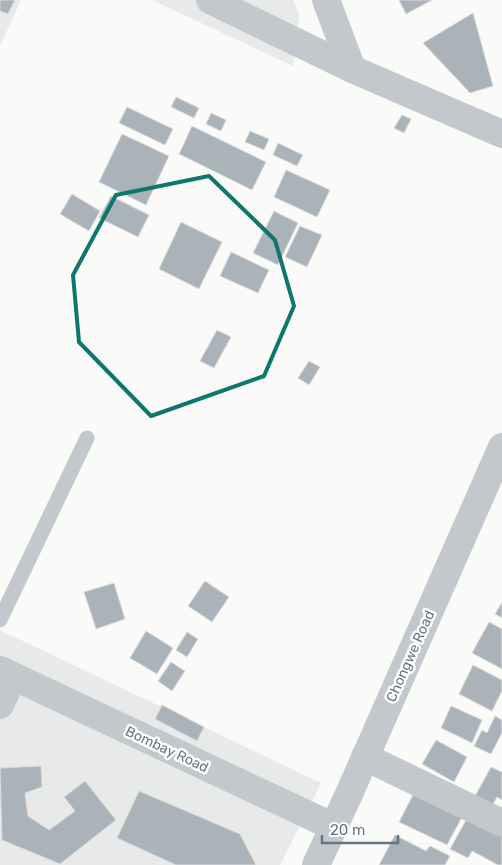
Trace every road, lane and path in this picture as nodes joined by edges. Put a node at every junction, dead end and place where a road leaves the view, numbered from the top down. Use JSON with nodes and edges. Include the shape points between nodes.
{"nodes":[{"id":1,"x":210,"y":0,"type":"edge"},
{"id":2,"x":326,"y":0,"type":"edge"},
{"id":3,"x":352,"y":69,"type":"junction"},
{"id":4,"x":502,"y":134,"type":"edge"},
{"id":5,"x":87,"y":438,"type":"dead end"},
{"id":6,"x":502,"y":447,"type":"edge"},
{"id":7,"x":0,"y":620,"type":"edge"},
{"id":8,"x":7,"y":673,"type":"edge"},
{"id":9,"x":0,"y":705,"type":"edge"},
{"id":10,"x":365,"y":757,"type":"junction"},
{"id":11,"x":502,"y":823,"type":"edge"},
{"id":12,"x":334,"y":827,"type":"junction"},
{"id":13,"x":316,"y":865,"type":"edge"}],
"edges":[{"from":1,"to":3,"type":"street"},
{"from":2,"to":3,"type":"street"},
{"from":3,"to":4,"type":"street"},
{"from":5,"to":7,"type":"lane"},
{"from":6,"to":10,"type":"street","name":"Chongwe Road"},
{"from":8,"to":9,"type":"street"},
{"from":8,"to":12,"type":"street","name":"Bombay Road"},
{"from":10,"to":11,"type":"street"},
{"from":10,"to":12,"type":"street","name":"Chongwe Road"},
{"from":12,"to":13,"type":"street","name":"Chongwe Road"}]}
